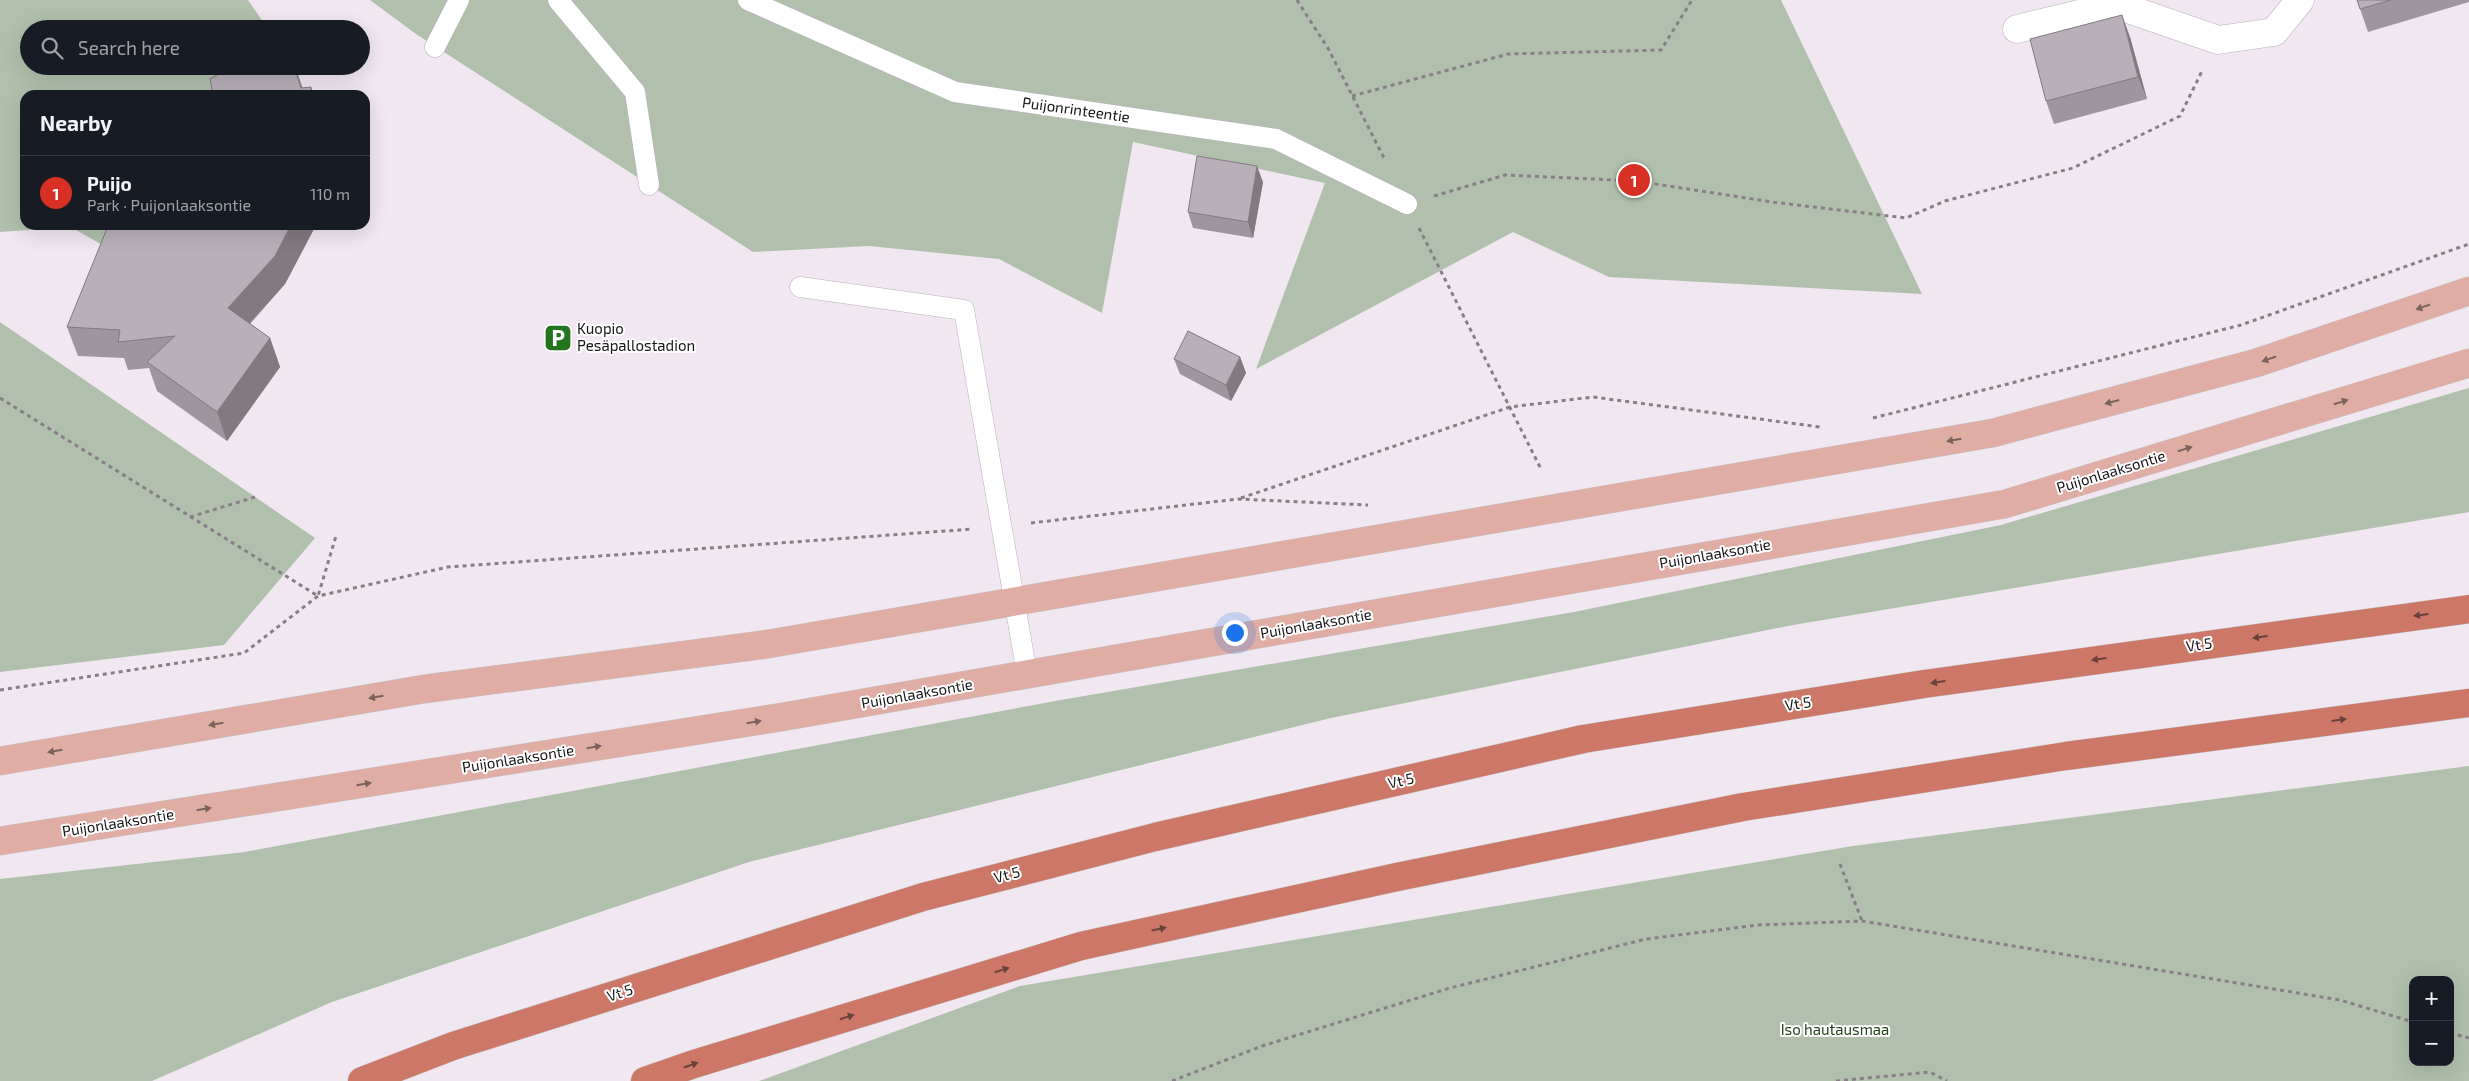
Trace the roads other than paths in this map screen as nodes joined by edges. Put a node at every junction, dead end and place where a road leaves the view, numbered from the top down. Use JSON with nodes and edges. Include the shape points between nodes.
{"nodes":[{"id":1,"x":459,"y":0,"type":"edge"},
{"id":2,"x":558,"y":0,"type":"edge"},
{"id":3,"x":748,"y":0,"type":"edge"},
{"id":4,"x":2300,"y":0,"type":"edge"},
{"id":5,"x":2017,"y":29,"type":"dead end"},
{"id":6,"x":434,"y":46,"type":"dead end"},
{"id":7,"x":649,"y":185,"type":"dead end"},
{"id":8,"x":1407,"y":204,"type":"road end"},
{"id":9,"x":800,"y":287,"type":"dead end"},
{"id":10,"x":2469,"y":292,"type":"edge"},
{"id":11,"x":2469,"y":363,"type":"edge"},
{"id":12,"x":1016,"y":601,"type":"junction"},
{"id":13,"x":2469,"y":609,"type":"edge"},
{"id":14,"x":1027,"y":674,"type":"junction"},
{"id":15,"x":2469,"y":703,"type":"edge"},
{"id":16,"x":0,"y":760,"type":"edge"},
{"id":17,"x":0,"y":842,"type":"edge"},
{"id":18,"x":362,"y":1081,"type":"edge"},
{"id":19,"x":645,"y":1081,"type":"edge"}],
"edges":[{"from":1,"to":6,"type":"lane"},
{"from":2,"to":7,"type":"lane","via":[[635,92]]},
{"from":3,"to":8,"type":"lane","name":"Puijonrinteentie","via":[[955,92],[1276,139]]},
{"from":4,"to":5,"type":"street","via":[[2274,32],[2218,40],[2117,5]]},
{"from":9,"to":12,"type":"lane","via":[[964,310]]},
{"from":10,"to":12,"type":"main road","one_way":true,"via":[[2256,363],[1993,433]]},
{"from":14,"to":11,"type":"main road","name":"Puijonlaaksontie","one_way":true,"via":[[2004,504]]},
{"from":12,"to":14,"type":"lane"},
{"from":12,"to":16,"type":"main road","one_way":true,"via":[[768,644],[424,689]]},
{"from":13,"to":18,"type":"highway","name":"Vt 5","one_way":true,"via":[[1924,684],[1583,739],[1155,837],[922,898],[453,1046]]},
{"from":17,"to":14,"type":"main road","name":"Puijonlaaksontie","one_way":true,"via":[[782,717]]},
{"from":19,"to":15,"type":"highway","one_way":true,"via":[[1081,946],[1397,877],[1743,807],[2066,756]]}]}
